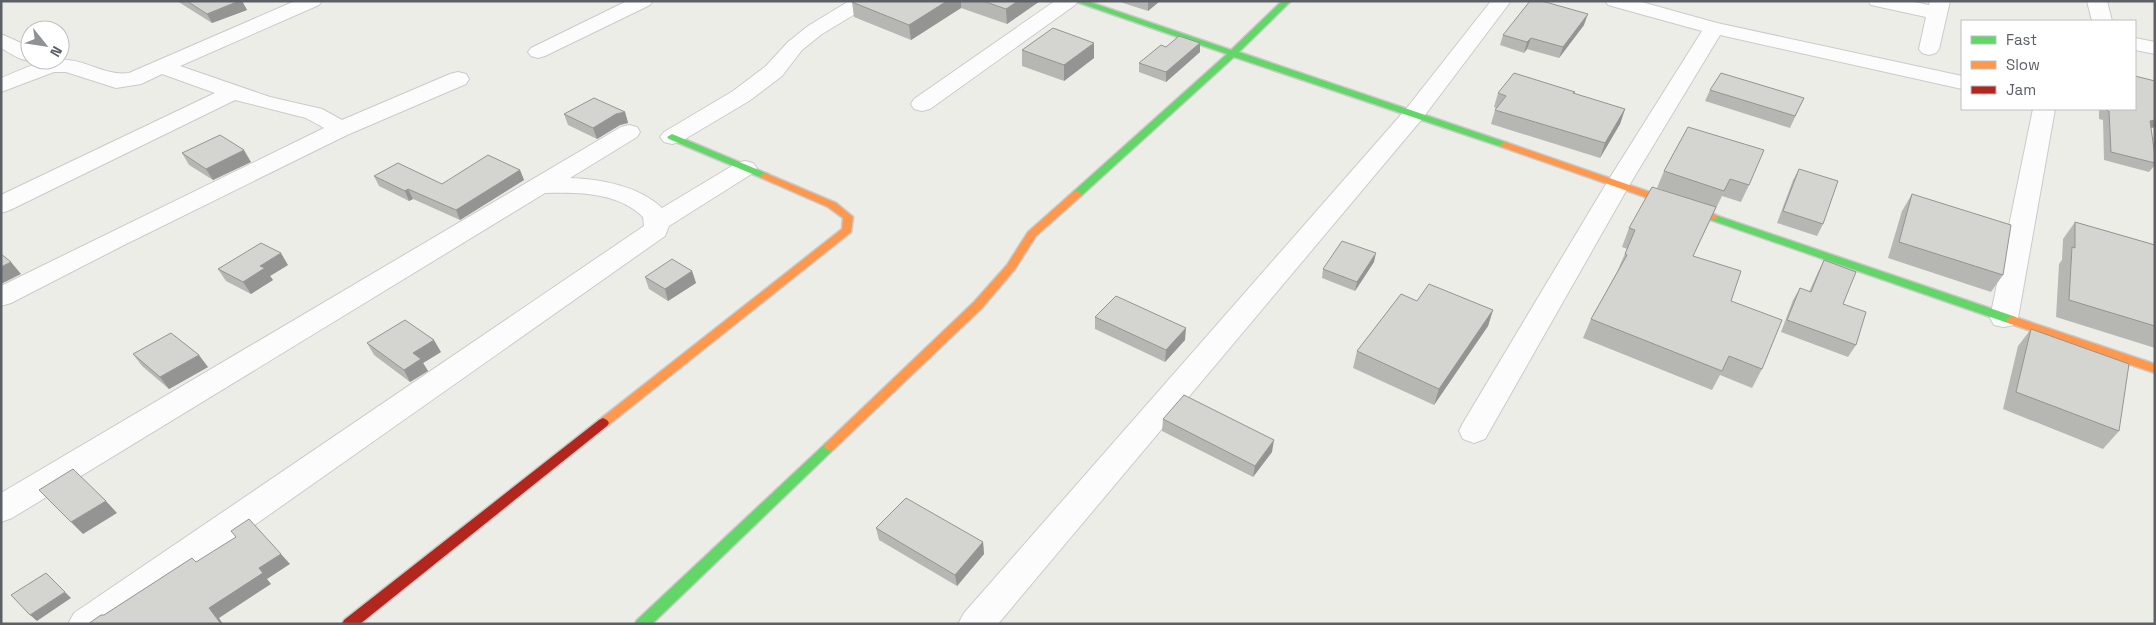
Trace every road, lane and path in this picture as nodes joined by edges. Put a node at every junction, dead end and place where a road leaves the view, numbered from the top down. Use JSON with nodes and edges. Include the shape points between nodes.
{"nodes":[{"id":1,"x":312,"y":1,"type":"edge"},
{"id":2,"x":643,"y":1,"type":"edge"},
{"id":3,"x":862,"y":1,"type":"edge"},
{"id":4,"x":1068,"y":1,"type":"edge"},
{"id":5,"x":1078,"y":1,"type":"edge"},
{"id":6,"x":1287,"y":1,"type":"edge"},
{"id":7,"x":1501,"y":1,"type":"edge"},
{"id":8,"x":1614,"y":1,"type":"edge"},
{"id":9,"x":1878,"y":1,"type":"edge"},
{"id":10,"x":2097,"y":1,"type":"edge"},
{"id":11,"x":1939,"y":7,"type":"edge"},
{"id":12,"x":2102,"y":20,"type":"edge"},
{"id":13,"x":1714,"y":28,"type":"junction"},
{"id":14,"x":1,"y":40,"type":"edge"},
{"id":15,"x":2136,"y":44,"type":"edge"},
{"id":16,"x":2155,"y":48,"type":"edge"},
{"id":17,"x":1929,"y":49,"type":"dead end"},
{"id":18,"x":20,"y":50,"type":"edge"},
{"id":19,"x":538,"y":52,"type":"dead end"},
{"id":20,"x":1232,"y":54,"type":"junction"},
{"id":21,"x":70,"y":67,"type":"edge"},
{"id":22,"x":161,"y":67,"type":"junction"},
{"id":23,"x":32,"y":70,"type":"edge"},
{"id":24,"x":458,"y":79,"type":"dead end"},
{"id":25,"x":1961,"y":83,"type":"edge"},
{"id":26,"x":1,"y":86,"type":"edge"},
{"id":27,"x":234,"y":92,"type":"junction"},
{"id":28,"x":922,"y":104,"type":"dead end"},
{"id":29,"x":2044,"y":110,"type":"edge"},
{"id":30,"x":1414,"y":114,"type":"junction"},
{"id":31,"x":339,"y":130,"type":"junction"},
{"id":32,"x":629,"y":132,"type":"dead end"},
{"id":33,"x":672,"y":137,"type":"joint"},
{"id":34,"x":745,"y":168,"type":"junction"},
{"id":35,"x":1618,"y":184,"type":"junction"},
{"id":36,"x":538,"y":186,"type":"junction"},
{"id":37,"x":1,"y":205,"type":"edge"},
{"id":38,"x":658,"y":222,"type":"junction"},
{"id":39,"x":1,"y":297,"type":"edge"},
{"id":40,"x":2004,"y":318,"type":"junction"},
{"id":41,"x":2155,"y":369,"type":"edge"},
{"id":42,"x":1474,"y":431,"type":"dead end"},
{"id":43,"x":1,"y":509,"type":"edge"},
{"id":44,"x":86,"y":624,"type":"edge"},
{"id":45,"x":349,"y":624,"type":"edge"},
{"id":46,"x":642,"y":624,"type":"edge"},
{"id":47,"x":976,"y":624,"type":"edge"}],
"edges":[{"from":1,"to":22,"type":"street"},
{"from":2,"to":19,"type":"street"},
{"from":3,"to":33,"type":"street","via":[[815,30],[795,46],[774,71],[741,96]]},
{"from":4,"to":28,"type":"street"},
{"from":5,"to":20,"type":"street"},
{"from":6,"to":20,"type":"street"},
{"from":7,"to":30,"type":"street"},
{"from":8,"to":13,"type":"street"},
{"from":9,"to":11,"type":"street"},
{"from":10,"to":12,"type":"street"},
{"from":11,"to":17,"type":"street"},
{"from":13,"to":25,"type":"street"},
{"from":13,"to":35,"type":"street"},
{"from":14,"to":18,"type":"street"},
{"from":15,"to":16,"type":"street"},
{"from":20,"to":30,"type":"street"},
{"from":20,"to":46,"type":"street","via":[[1032,234],[1011,267],[978,305]]},
{"from":21,"to":22,"type":"street","via":[[116,81],[133,79]]},
{"from":22,"to":27,"type":"street"},
{"from":23,"to":26,"type":"street"},
{"from":24,"to":31,"type":"street"},
{"from":27,"to":31,"type":"street","via":[[317,114],[332,121]]},
{"from":27,"to":37,"type":"street"},
{"from":29,"to":40,"type":"street"},
{"from":30,"to":35,"type":"street"},
{"from":30,"to":47,"type":"street"},
{"from":31,"to":39,"type":"street"},
{"from":32,"to":36,"type":"street"},
{"from":33,"to":34,"type":"street"},
{"from":34,"to":38,"type":"street"},
{"from":34,"to":45,"type":"street","via":[[832,205],[848,217],[847,230]]},
{"from":35,"to":40,"type":"street"},
{"from":35,"to":42,"type":"street"},
{"from":36,"to":38,"type":"street","via":[[601,188],[648,208],[657,216]]},
{"from":36,"to":43,"type":"street"},
{"from":38,"to":44,"type":"street","via":[[656,230]]},
{"from":40,"to":41,"type":"street"}]}
